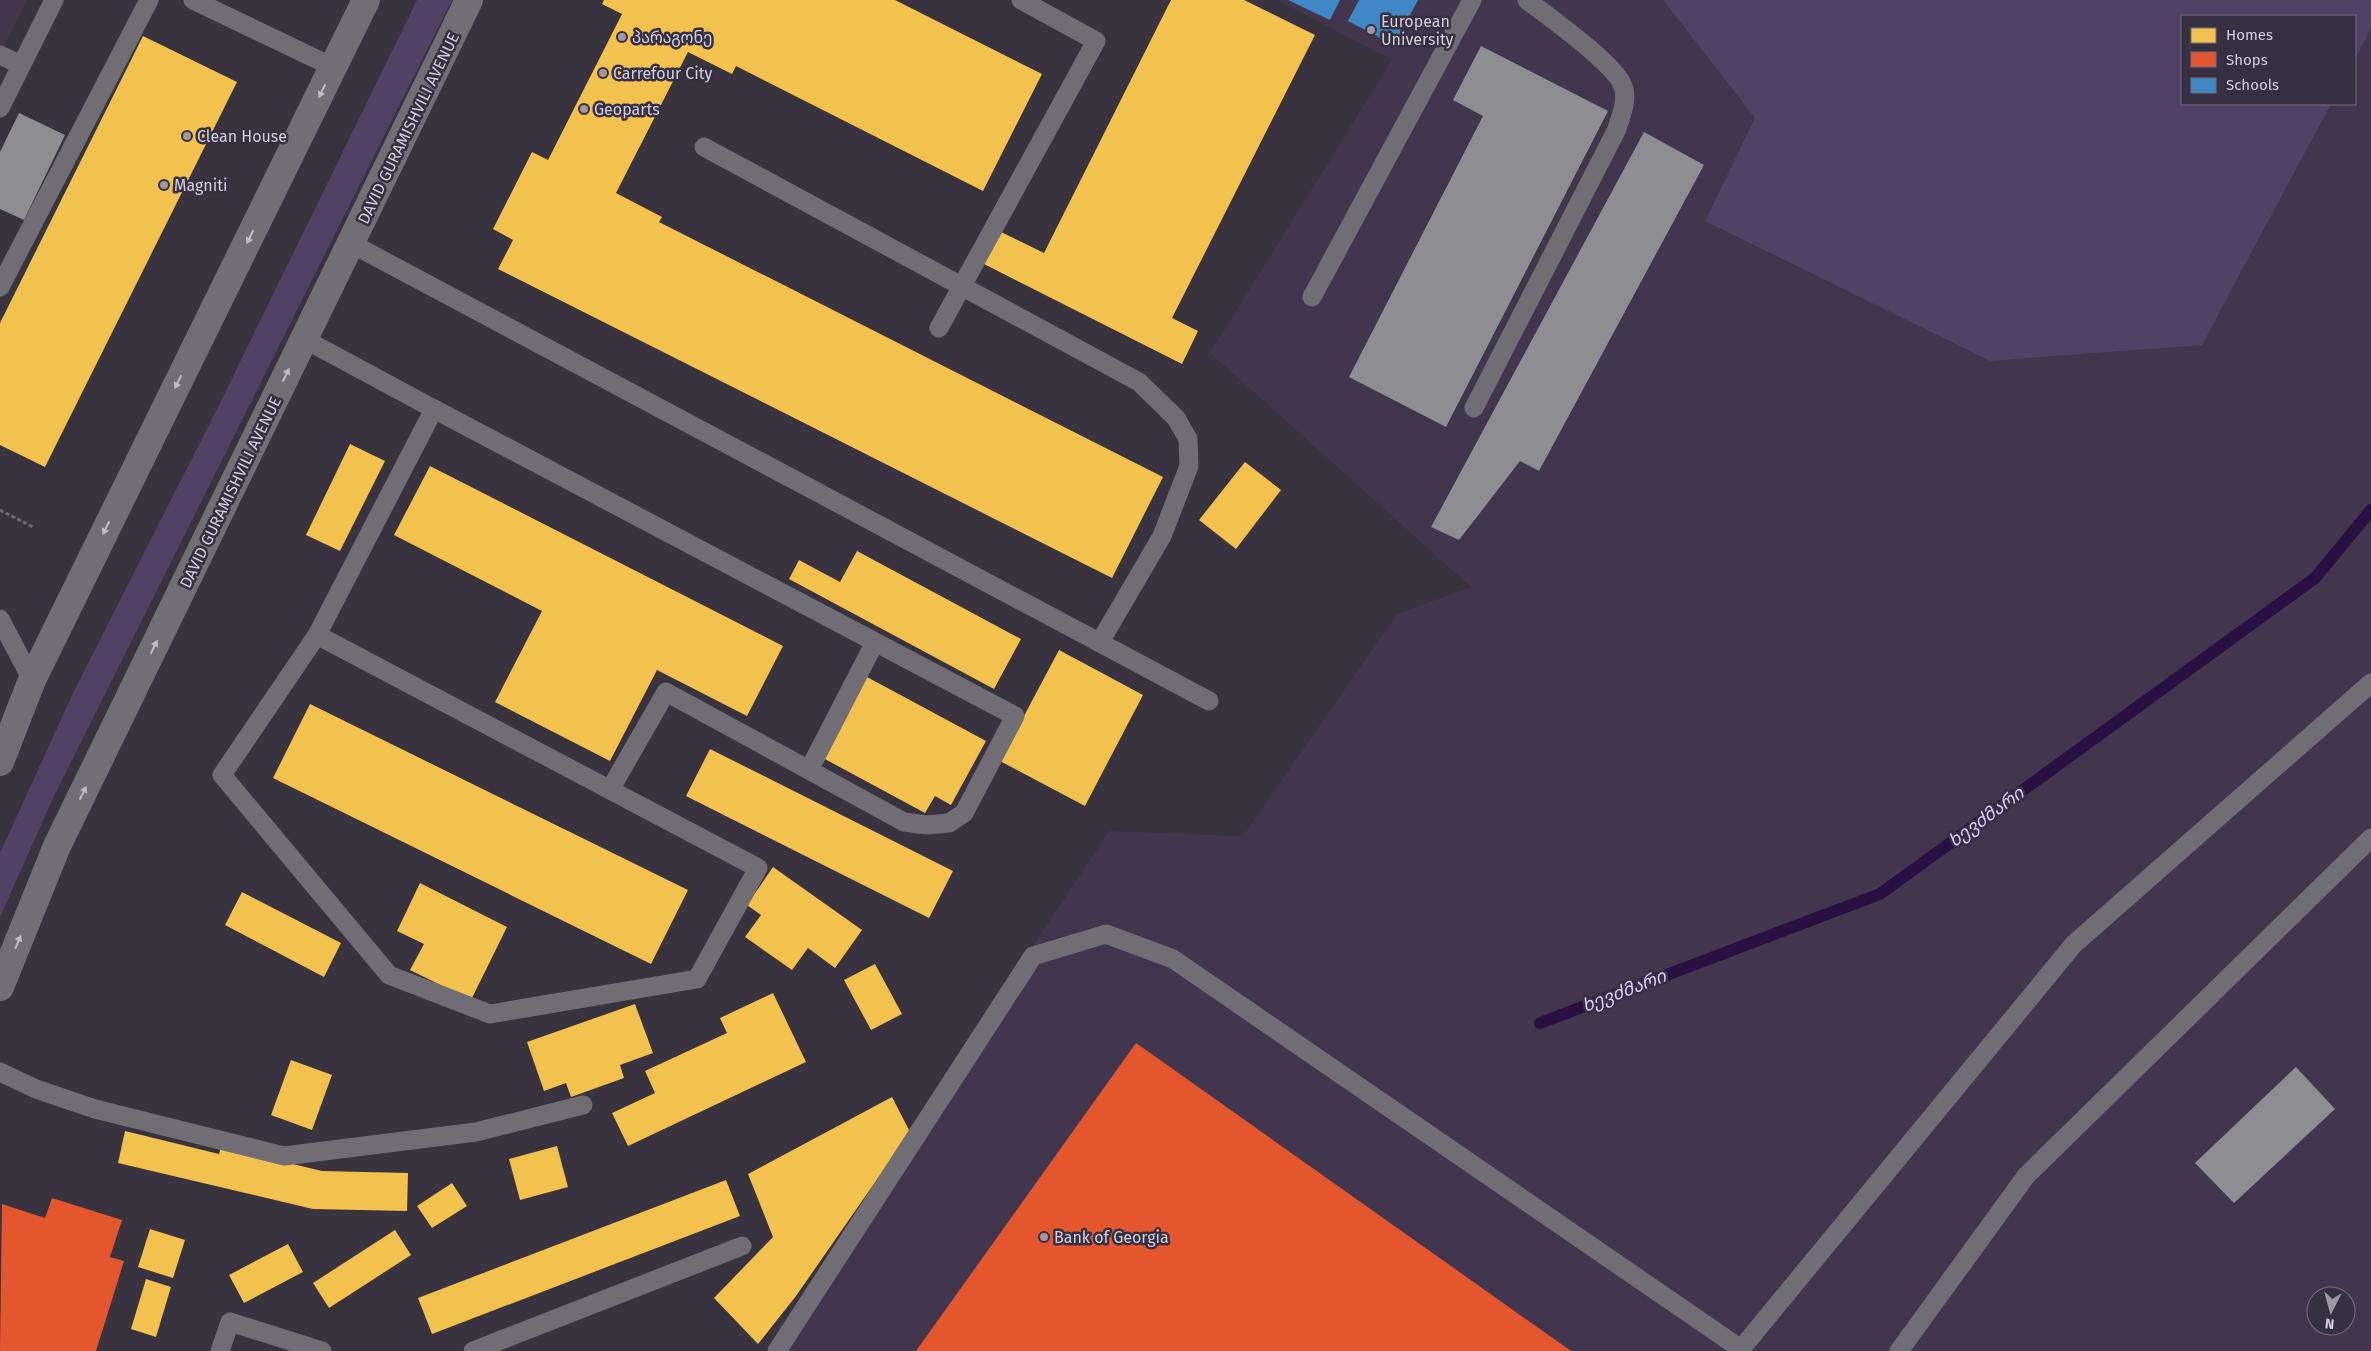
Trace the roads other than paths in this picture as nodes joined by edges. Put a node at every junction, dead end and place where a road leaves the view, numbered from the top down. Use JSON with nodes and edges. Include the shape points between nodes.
{"nodes":[{"id":1,"x":54,"y":0,"type":"edge"},
{"id":2,"x":149,"y":0,"type":"edge"},
{"id":3,"x":193,"y":0,"type":"edge"},
{"id":4,"x":366,"y":0,"type":"edge"},
{"id":5,"x":469,"y":0,"type":"edge"},
{"id":6,"x":1021,"y":0,"type":"edge"},
{"id":7,"x":1472,"y":0,"type":"edge"},
{"id":8,"x":1528,"y":0,"type":"edge"},
{"id":9,"x":0,"y":55,"type":"edge"},
{"id":10,"x":21,"y":65,"type":"junction"},
{"id":11,"x":334,"y":67,"type":"junction"},
{"id":12,"x":0,"y":108,"type":"edge"},
{"id":13,"x":704,"y":147,"type":"dead end"},
{"id":14,"x":352,"y":244,"type":"junction"},
{"id":15,"x":0,"y":287,"type":"edge"},
{"id":16,"x":962,"y":287,"type":"junction"},
{"id":17,"x":1312,"y":297,"type":"dead end"},
{"id":18,"x":939,"y":328,"type":"dead end"},
{"id":19,"x":304,"y":339,"type":"junction"},
{"id":20,"x":1474,"y":408,"type":"dead end"},
{"id":21,"x":434,"y":409,"type":"junction"},
{"id":22,"x":0,"y":619,"type":"edge"},
{"id":23,"x":317,"y":635,"type":"junction"},
{"id":24,"x":875,"y":642,"type":"junction"},
{"id":25,"x":1100,"y":642,"type":"junction"},
{"id":26,"x":32,"y":680,"type":"junction"},
{"id":27,"x":2371,"y":683,"type":"edge"},
{"id":28,"x":1209,"y":701,"type":"dead end"},
{"id":29,"x":0,"y":762,"type":"edge"},
{"id":30,"x":809,"y":770,"type":"junction"},
{"id":31,"x":611,"y":788,"type":"junction"},
{"id":32,"x":2371,"y":838,"type":"edge"},
{"id":33,"x":0,"y":987,"type":"edge"},
{"id":34,"x":0,"y":1072,"type":"edge"},
{"id":35,"x":583,"y":1105,"type":"dead end"},
{"id":36,"x":742,"y":1246,"type":"dead end"},
{"id":37,"x":1741,"y":1350,"type":"edge"},
{"id":38,"x":220,"y":1351,"type":"edge"},
{"id":39,"x":322,"y":1351,"type":"edge"},
{"id":40,"x":473,"y":1351,"type":"edge"},
{"id":41,"x":777,"y":1351,"type":"edge"},
{"id":42,"x":1899,"y":1351,"type":"edge"}],
"edges":[{"from":1,"to":10,"type":"lane"},
{"from":2,"to":15,"type":"lane"},
{"from":3,"to":11,"type":"lane"},
{"from":4,"to":11,"type":"main road"},
{"from":5,"to":14,"type":"main road","name":"DAVID GURAMISHVILI AVENUE"},
{"from":6,"to":16,"type":"lane","via":[[1096,41]]},
{"from":7,"to":17,"type":"lane"},
{"from":8,"to":20,"type":"lane","via":[[1611,69],[1623,85],[1625,101],[1617,129]]},
{"from":9,"to":10,"type":"lane"},
{"from":10,"to":12,"type":"lane"},
{"from":11,"to":26,"type":"main road","one_way":true},
{"from":13,"to":16,"type":"lane"},
{"from":14,"to":19,"type":"main road","name":"DAVID GURAMISHVILI AVENUE"},
{"from":14,"to":25,"type":"lane"},
{"from":16,"to":18,"type":"lane"},
{"from":16,"to":25,"type":"lane","via":[[1139,382],[1176,418],[1188,439],[1189,466],[1162,536]]},
{"from":19,"to":21,"type":"lane"},
{"from":33,"to":19,"type":"main road","name":"DAVID GURAMISHVILI AVENUE","one_way":true,"via":[[57,846]]},
{"from":21,"to":23,"type":"lane"},
{"from":21,"to":24,"type":"lane"},
{"from":22,"to":26,"type":"lane"},
{"from":23,"to":31,"type":"lane"},
{"from":23,"to":31,"type":"lane","via":[[222,775],[389,974],[490,1014],[697,979],[758,868]]},
{"from":24,"to":30,"type":"lane"},
{"from":24,"to":30,"type":"lane","via":[[1015,716],[964,812],[949,823],[904,822]]},
{"from":25,"to":28,"type":"lane"},
{"from":26,"to":29,"type":"main road"},
{"from":27,"to":37,"type":"lane","via":[[2074,944]]},
{"from":30,"to":31,"type":"lane","via":[[666,692]]},
{"from":32,"to":42,"type":"lane","via":[[2026,1176]]},
{"from":34,"to":35,"type":"lane","via":[[36,1089],[96,1109],[284,1156],[476,1132]]},
{"from":36,"to":40,"type":"lane"},
{"from":37,"to":41,"type":"lane","via":[[1173,959],[1106,934],[1033,956]]},
{"from":38,"to":39,"type":"lane","via":[[230,1322]]}]}
